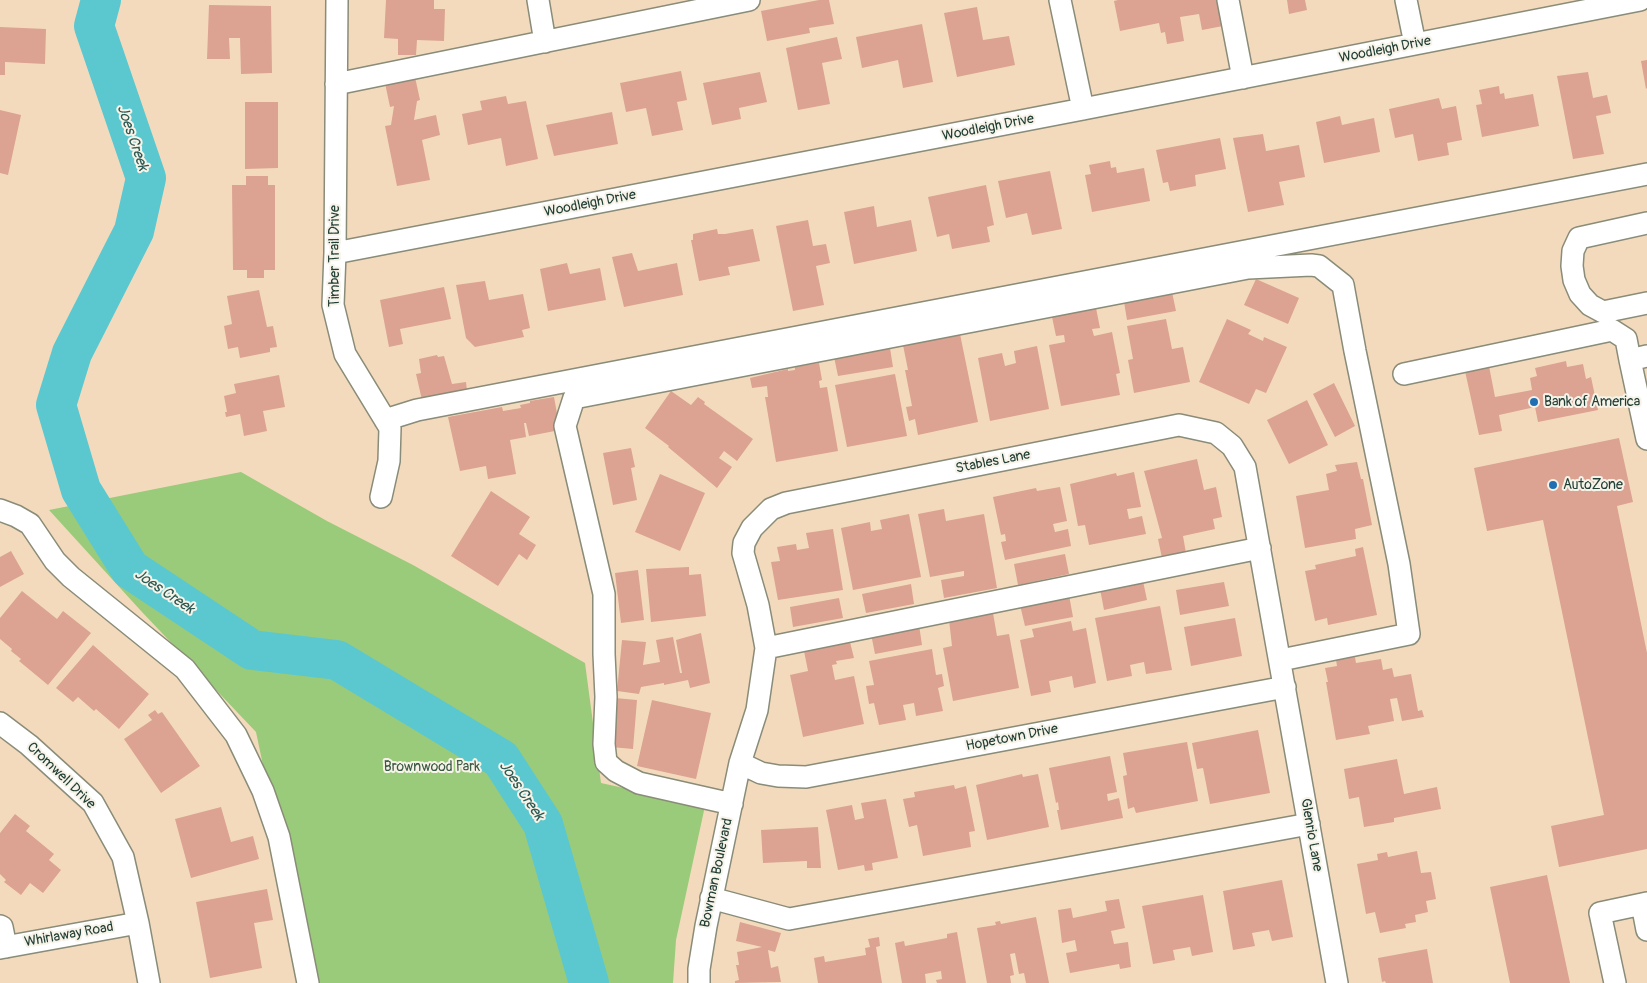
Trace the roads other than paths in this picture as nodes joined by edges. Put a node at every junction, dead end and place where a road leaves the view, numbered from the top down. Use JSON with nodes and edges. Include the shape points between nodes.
{"nodes":[{"id":1,"x":337,"y":0,"type":"edge"},
{"id":2,"x":538,"y":0,"type":"edge"},
{"id":3,"x":749,"y":0,"type":"edge"},
{"id":4,"x":1060,"y":0,"type":"edge"},
{"id":5,"x":1228,"y":0,"type":"edge"},
{"id":6,"x":1406,"y":0,"type":"edge"},
{"id":7,"x":1640,"y":0,"type":"edge"},
{"id":8,"x":1583,"y":6,"type":"edge"},
{"id":9,"x":545,"y":42,"type":"junction"},
{"id":10,"x":1415,"y":44,"type":"junction"},
{"id":11,"x":1243,"y":78,"type":"junction"},
{"id":12,"x":336,"y":84,"type":"junction"},
{"id":13,"x":1083,"y":109,"type":"junction"},
{"id":14,"x":1647,"y":174,"type":"edge"},
{"id":15,"x":1647,"y":223,"type":"edge"},
{"id":16,"x":335,"y":253,"type":"junction"},
{"id":17,"x":1647,"y":303,"type":"edge"},
{"id":18,"x":1639,"y":358,"type":"edge"},
{"id":19,"x":1404,"y":374,"type":"dead end"},
{"id":20,"x":1644,"y":412,"type":"edge"},
{"id":21,"x":385,"y":420,"type":"junction"},
{"id":22,"x":1647,"y":439,"type":"edge"},
{"id":23,"x":381,"y":497,"type":"dead end"},
{"id":24,"x":0,"y":510,"type":"edge"},
{"id":25,"x":1260,"y":548,"type":"junction"},
{"id":26,"x":766,"y":648,"type":"junction"},
{"id":27,"x":1280,"y":660,"type":"junction"},
{"id":28,"x":1285,"y":686,"type":"junction"},
{"id":29,"x":0,"y":722,"type":"edge"},
{"id":30,"x":740,"y":763,"type":"junction"},
{"id":31,"x":732,"y":804,"type":"junction"},
{"id":32,"x":1309,"y":824,"type":"junction"},
{"id":33,"x":712,"y":898,"type":"junction"},
{"id":34,"x":1644,"y":903,"type":"edge"},
{"id":35,"x":138,"y":923,"type":"junction"},
{"id":36,"x":0,"y":926,"type":"edge"},
{"id":37,"x":1647,"y":929,"type":"edge"},
{"id":38,"x":3,"y":947,"type":"edge"},
{"id":39,"x":1332,"y":982,"type":"edge"},
{"id":40,"x":149,"y":983,"type":"edge"},
{"id":41,"x":308,"y":983,"type":"edge"},
{"id":42,"x":699,"y":983,"type":"edge"},
{"id":43,"x":1616,"y":983,"type":"edge"}],
"edges":[{"from":1,"to":12,"type":"street","name":"Timber Trail Drive"},
{"from":2,"to":9,"type":"street"},
{"from":3,"to":9,"type":"street"},
{"from":4,"to":13,"type":"street"},
{"from":5,"to":11,"type":"street"},
{"from":6,"to":10,"type":"street"},
{"from":7,"to":8,"type":"street","name":"Woodleigh Drive"},
{"from":8,"to":10,"type":"street","name":"Woodleigh Drive"},
{"from":9,"to":12,"type":"street"},
{"from":10,"to":11,"type":"street","name":"Woodleigh Drive"},
{"from":11,"to":13,"type":"street","name":"Woodleigh Drive"},
{"from":12,"to":16,"type":"street","name":"Timber Trail Drive"},
{"from":13,"to":16,"type":"street","name":"Woodleigh Drive"},
{"from":14,"to":21,"type":"street","via":[[417,410]]},
{"from":15,"to":17,"type":"street","via":[[1579,238],[1573,251],[1572,266],[1580,294],[1603,312]]},
{"from":16,"to":21,"type":"street","name":"Timber Trail Drive","via":[[333,305],[345,354]]},
{"from":18,"to":19,"type":"street","via":[[1626,340],[1612,330]]},
{"from":18,"to":20,"type":"street"},
{"from":20,"to":22,"type":"street"},
{"from":21,"to":23,"type":"street","name":"Timber Trail Drive","via":[[390,428],[389,461]]},
{"from":24,"to":41,"type":"street","via":[[30,524],[55,561],[71,577],[185,669],[236,735],[263,791],[280,837]]},
{"from":25,"to":26,"type":"street"},
{"from":25,"to":26,"type":"street","name":"Stables Lane","via":[[1245,467],[1232,446],[1216,433],[1179,425],[786,503],[771,509],[752,528],[744,544],[743,553]]},
{"from":25,"to":27,"type":"street","name":"Stables Lane"},
{"from":26,"to":30,"type":"street","name":"Stables Lane","via":[[757,710]]},
{"from":27,"to":28,"type":"street","name":"Stables Lane"},
{"from":27,"to":31,"type":"street","via":[[1409,634],[1343,285],[1319,266],[1248,268],[574,398],[565,426],[604,594],[606,762],[639,783]]},
{"from":28,"to":30,"type":"street","name":"Hopetown Drive","via":[[806,776],[761,773]]},
{"from":28,"to":32,"type":"street","name":"Glenrio Lane"},
{"from":29,"to":35,"type":"street","name":"Cromwell Drive","via":[[92,803],[123,857]]},
{"from":30,"to":31,"type":"street","name":"Bowman Boulevard"},
{"from":31,"to":33,"type":"street","name":"Bowman Boulevard"},
{"from":32,"to":33,"type":"street","via":[[790,919]]},
{"from":32,"to":39,"type":"street","name":"Glenrio Lane"},
{"from":33,"to":42,"type":"street","name":"Bowman Boulevard"},
{"from":34,"to":37,"type":"street"},
{"from":34,"to":43,"type":"street","via":[[1600,913]]},
{"from":35,"to":38,"type":"street","name":"Whirlaway Road"},
{"from":35,"to":40,"type":"street","name":"Cromwell Drive"},
{"from":36,"to":38,"type":"street"}]}
